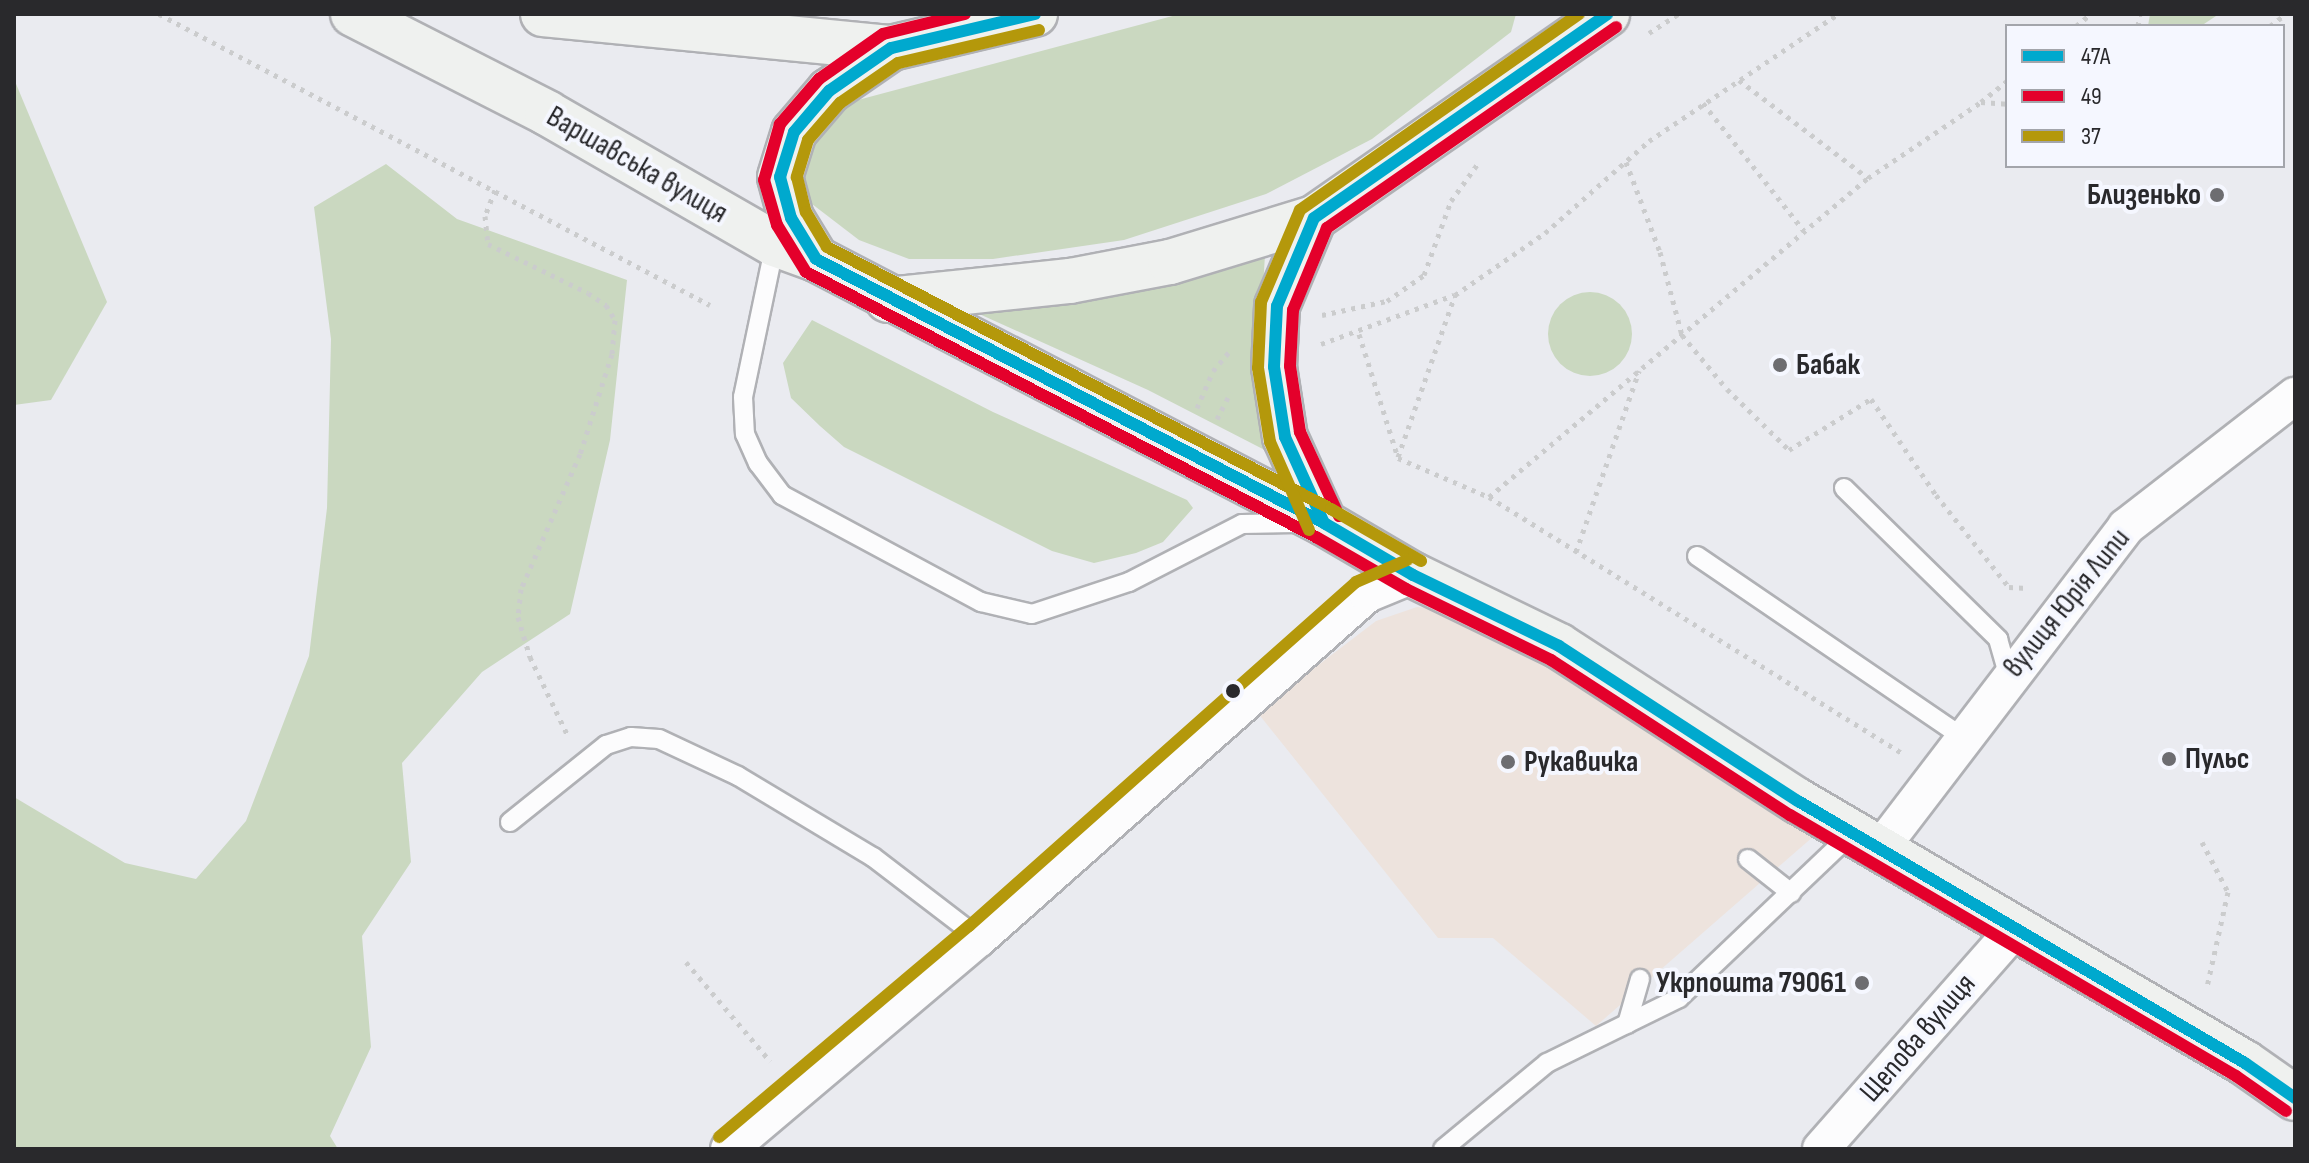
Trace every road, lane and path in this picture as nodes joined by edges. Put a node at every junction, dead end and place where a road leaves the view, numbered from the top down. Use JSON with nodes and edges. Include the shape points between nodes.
{"nodes":[{"id":1,"x":159,"y":14,"type":"edge"},
{"id":2,"x":353,"y":14,"type":"edge"},
{"id":3,"x":543,"y":14,"type":"edge"},
{"id":4,"x":1035,"y":14,"type":"edge"},
{"id":5,"x":1678,"y":14,"type":"edge"},
{"id":6,"x":1838,"y":14,"type":"edge"},
{"id":7,"x":1623,"y":27,"type":"edge"},
{"id":8,"x":1563,"y":29,"type":"edge"},
{"id":9,"x":891,"y":48,"type":"junction"},
{"id":10,"x":1739,"y":80,"type":"junction"},
{"id":11,"x":2005,"y":83,"type":"edge"},
{"id":12,"x":1981,"y":102,"type":"junction"},
{"id":13,"x":1703,"y":103,"type":"junction"},
{"id":14,"x":2005,"y":104,"type":"edge"},
{"id":15,"x":1483,"y":156,"type":"dead end"},
{"id":16,"x":1626,"y":162,"type":"junction"},
{"id":17,"x":1868,"y":178,"type":"junction"},
{"id":18,"x":495,"y":190,"type":"junction"},
{"id":19,"x":1314,"y":218,"type":"junction"},
{"id":20,"x":1804,"y":231,"type":"junction"},
{"id":21,"x":775,"y":244,"type":"junction"},
{"id":22,"x":816,"y":259,"type":"junction"},
{"id":23,"x":888,"y":300,"type":"junction"},
{"id":24,"x":710,"y":305,"type":"dead end"},
{"id":25,"x":1311,"y":318,"type":"dead end"},
{"id":26,"x":1359,"y":334,"type":"dead end"},
{"id":27,"x":1682,"y":335,"type":"junction"},
{"id":28,"x":1231,"y":349,"type":"dead end"},
{"id":29,"x":1639,"y":371,"type":"junction"},
{"id":30,"x":2295,"y":396,"type":"edge"},
{"id":31,"x":1179,"y":449,"type":"junction"},
{"id":32,"x":1398,"y":458,"type":"junction"},
{"id":33,"x":1844,"y":488,"type":"dead end"},
{"id":34,"x":1489,"y":497,"type":"junction"},
{"id":35,"x":1324,"y":523,"type":"junction"},
{"id":36,"x":1576,"y":552,"type":"junction"},
{"id":37,"x":1697,"y":556,"type":"dead end"},
{"id":38,"x":1413,"y":575,"type":"junction"},
{"id":39,"x":2035,"y":581,"type":"dead end"},
{"id":40,"x":2008,"y":675,"type":"junction"},
{"id":41,"x":1962,"y":737,"type":"junction"},
{"id":42,"x":580,"y":761,"type":"junction"},
{"id":43,"x":1915,"y":799,"type":"junction"},
{"id":44,"x":510,"y":822,"type":"dead end"},
{"id":45,"x":1867,"y":841,"type":"junction"},
{"id":46,"x":2202,"y":842,"type":"dead end"},
{"id":47,"x":1748,"y":859,"type":"dead end"},
{"id":48,"x":1791,"y":893,"type":"junction"},
{"id":49,"x":2016,"y":928,"type":"junction"},
{"id":50,"x":979,"y":938,"type":"junction"},
{"id":51,"x":686,"y":962,"type":"dead end"},
{"id":52,"x":1640,"y":979,"type":"dead end"},
{"id":53,"x":2207,"y":987,"type":"dead end"},
{"id":54,"x":1627,"y":1024,"type":"junction"},
{"id":55,"x":796,"y":1092,"type":"junction"},
{"id":56,"x":2295,"y":1098,"type":"edge"},
{"id":57,"x":729,"y":1149,"type":"edge"},
{"id":58,"x":1443,"y":1149,"type":"edge"},
{"id":59,"x":1821,"y":1149,"type":"edge"}],
"edges":[{"from":1,"to":18,"type":"path"},
{"from":2,"to":21,"type":"main road","name":"Варшавська вулиця","via":[[547,113]]},
{"from":3,"to":9,"type":"main road"},
{"from":4,"to":9,"type":"main road"},
{"from":5,"to":7,"type":"path"},
{"from":6,"to":10,"type":"path"},
{"from":7,"to":8,"type":"main road"},
{"from":8,"to":19,"type":"main road"},
{"from":9,"to":22,"type":"main road","via":[[829,91],[794,132],[780,177],[791,218]]},
{"from":10,"to":13,"type":"path"},
{"from":10,"to":17,"type":"path"},
{"from":11,"to":12,"type":"path"},
{"from":12,"to":14,"type":"path"},
{"from":12,"to":17,"type":"path"},
{"from":13,"to":16,"type":"path"},
{"from":13,"to":20,"type":"path"},
{"from":15,"to":25,"type":"path","via":[[1451,201],[1424,275],[1387,301]]},
{"from":16,"to":27,"type":"path","via":[[1660,252]]},
{"from":16,"to":32,"type":"path","via":[[1545,233],[1455,295]]},
{"from":17,"to":20,"type":"path"},
{"from":18,"to":24,"type":"path"},
{"from":18,"to":42,"type":"path","via":[[483,229],[488,244],[588,293],[606,305],[615,320],[612,354],[580,454],[531,562],[518,617],[530,657]]},
{"from":19,"to":23,"type":"main road","via":[[1170,262],[1070,281]]},
{"from":19,"to":35,"type":"main road","via":[[1277,306],[1274,367],[1285,437]]},
{"from":20,"to":27,"type":"path"},
{"from":21,"to":22,"type":"main road","name":"Варшавська вулиця"},
{"from":21,"to":35,"type":"lane","via":[[743,397],[745,434],[758,463],[782,495],[981,602],[1032,614],[1129,582],[1242,524]]},
{"from":22,"to":23,"type":"main road","name":"Варшавська вулиця"},
{"from":23,"to":31,"type":"main road","name":"Варшавська вулиця"},
{"from":26,"to":32,"type":"path"},
{"from":27,"to":29,"type":"path"},
{"from":27,"to":39,"type":"path","via":[[1789,450],[1871,399],[1936,495],[2009,587],[2025,590]]},
{"from":28,"to":31,"type":"path","via":[[1213,371]]},
{"from":29,"to":34,"type":"path"},
{"from":29,"to":36,"type":"path"},
{"from":30,"to":40,"type":"street","name":"вулиця Юрія Липи","via":[[2126,527]]},
{"from":31,"to":35,"type":"main road","name":"Варшавська вулиця"},
{"from":32,"to":34,"type":"path"},
{"from":33,"to":40,"type":"lane","via":[[1998,639]]},
{"from":34,"to":36,"type":"path"},
{"from":35,"to":38,"type":"main road","name":"Варшавська вулиця"},
{"from":36,"to":43,"type":"path","via":[[1914,759]]},
{"from":37,"to":41,"type":"lane"},
{"from":38,"to":45,"type":"main road","name":"Варшавська вулиця","via":[[1559,646]]},
{"from":38,"to":50,"type":"street","via":[[1367,594]]},
{"from":40,"to":41,"type":"street","name":"вулиця Юрія Липи"},
{"from":41,"to":43,"type":"street","name":"вулиця Юрія Липи"},
{"from":42,"to":44,"type":"lane"},
{"from":42,"to":50,"type":"lane","via":[[631,737],[659,739],[693,752],[873,857]]},
{"from":43,"to":45,"type":"street","name":"вулиця Юрія Липи"},
{"from":45,"to":48,"type":"lane"},
{"from":45,"to":49,"type":"main road","name":"Варшавська вулиця"},
{"from":46,"to":53,"type":"path","via":[[2228,892]]},
{"from":47,"to":48,"type":"lane"},
{"from":48,"to":54,"type":"lane","via":[[1679,998]]},
{"from":49,"to":56,"type":"main road","name":"Варшавська вулиця"},
{"from":49,"to":59,"type":"street","name":"Щепова вулиця"},
{"from":50,"to":55,"type":"street"},
{"from":51,"to":55,"type":"path"},
{"from":52,"to":54,"type":"lane"},
{"from":54,"to":58,"type":"lane","via":[[1547,1063]]},
{"from":55,"to":57,"type":"street"}]}
